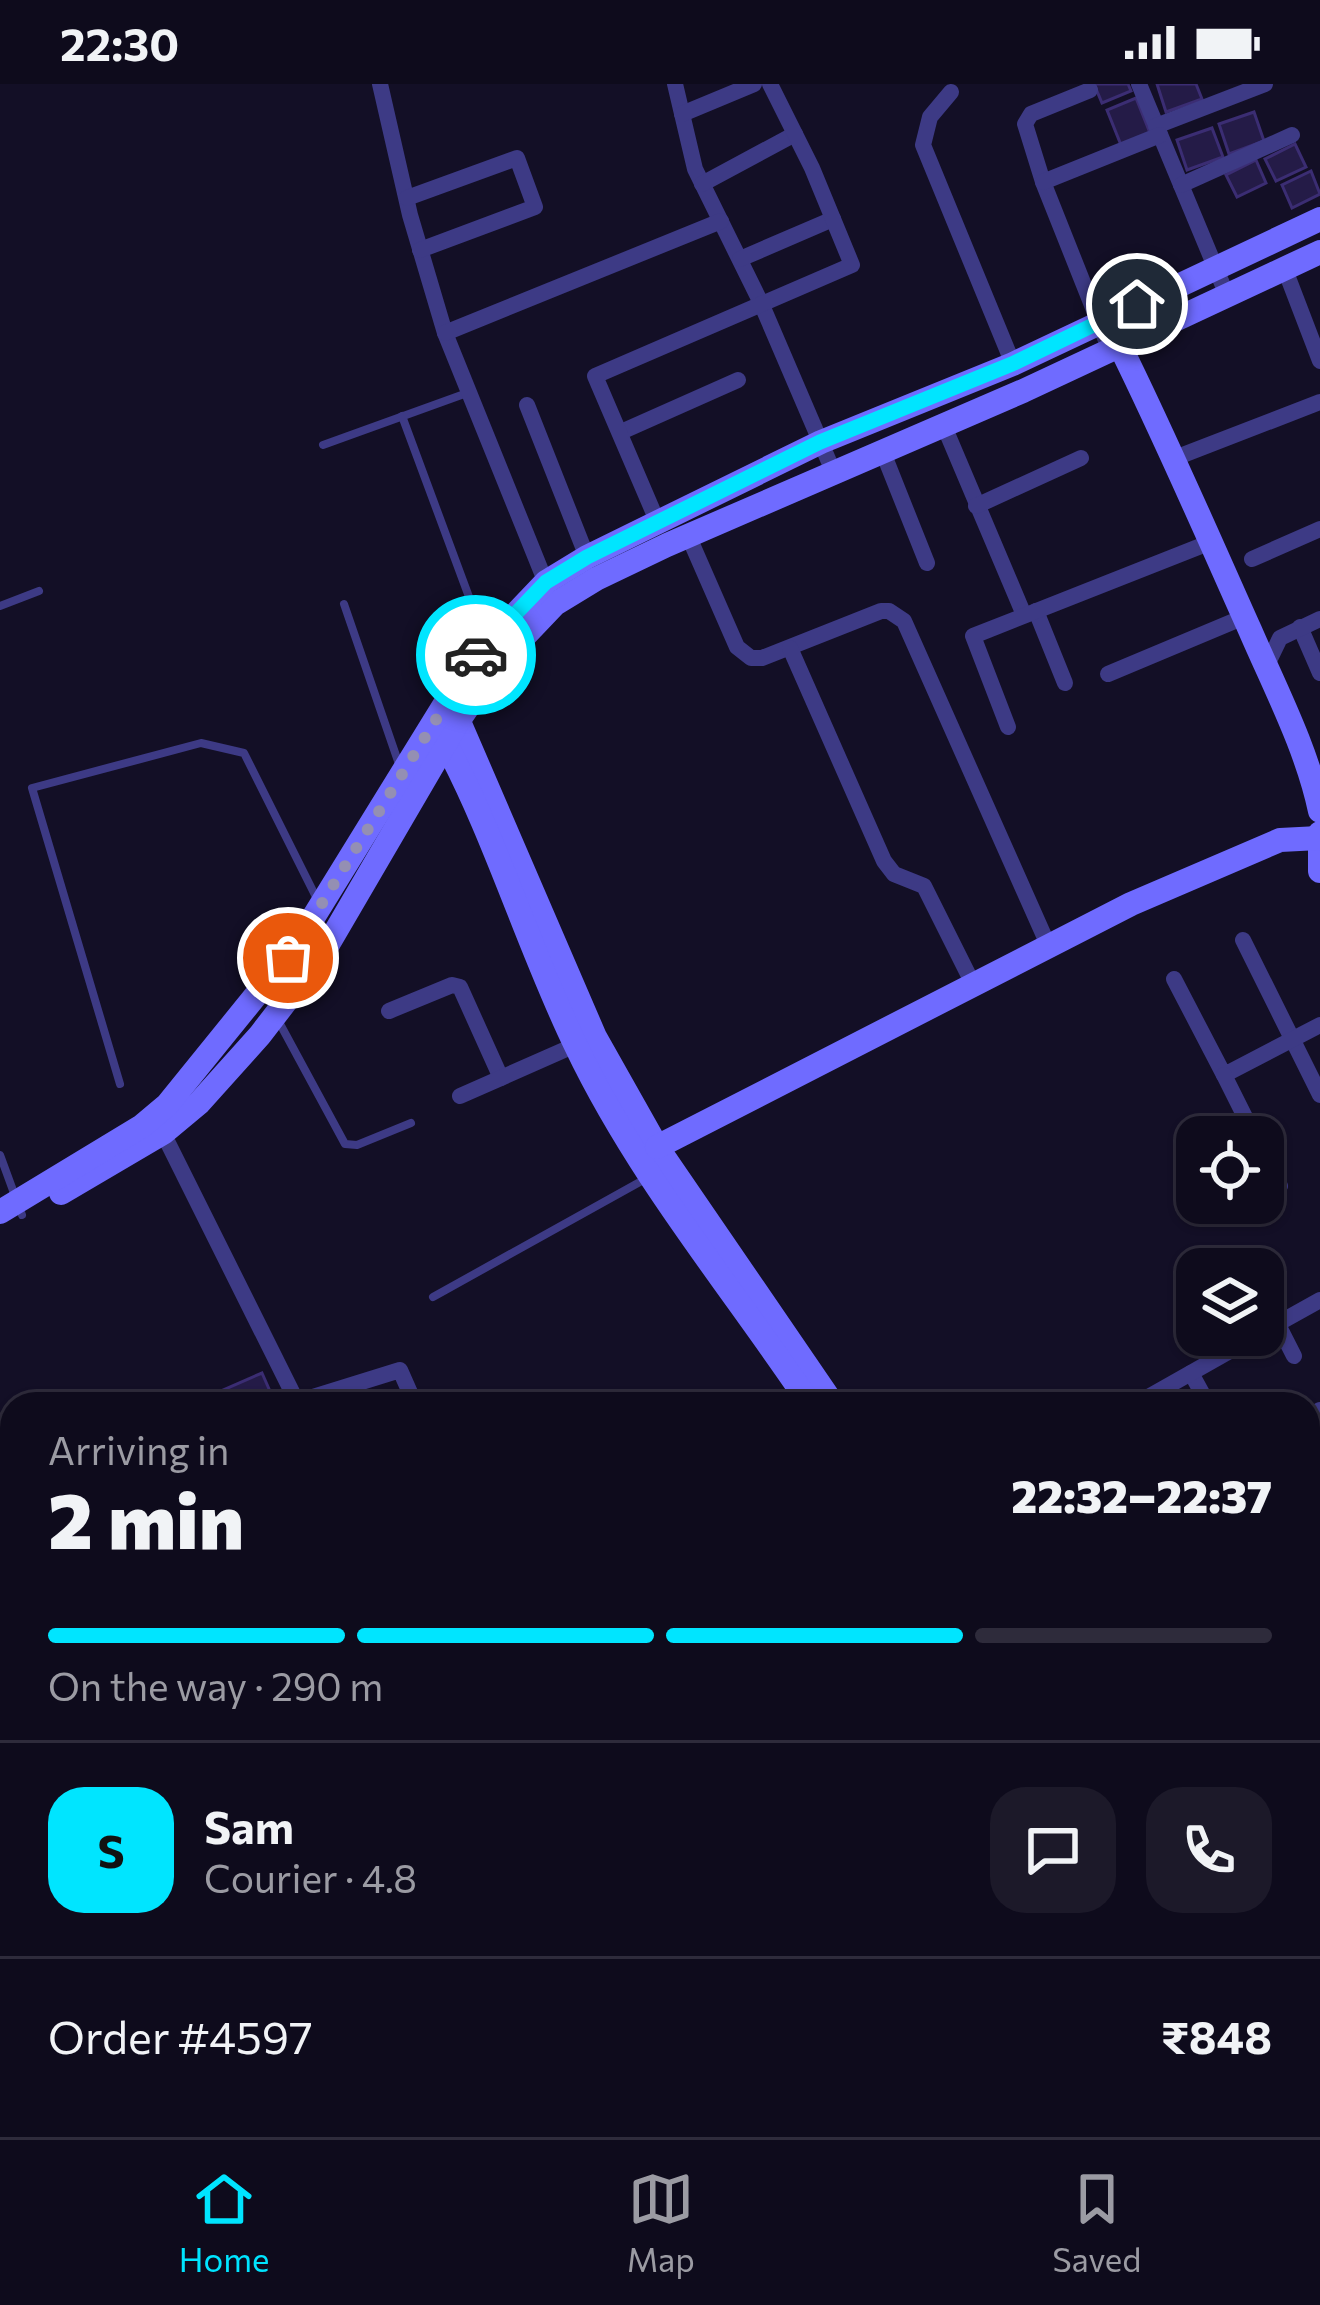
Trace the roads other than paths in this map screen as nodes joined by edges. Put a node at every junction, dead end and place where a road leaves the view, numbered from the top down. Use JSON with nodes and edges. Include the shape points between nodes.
{"nodes":[{"id":1,"x":380,"y":84,"type":"edge"},
{"id":2,"x":675,"y":84,"type":"edge"},
{"id":3,"x":754,"y":84,"type":"edge"},
{"id":4,"x":770,"y":84,"type":"edge"},
{"id":5,"x":1139,"y":84,"type":"edge"},
{"id":6,"x":1265,"y":84,"type":"edge"},
{"id":7,"x":1090,"y":90,"type":"dead end"},
{"id":8,"x":951,"y":92,"type":"dead end"},
{"id":9,"x":682,"y":114,"type":"junction"},
{"id":10,"x":1158,"y":130,"type":"junction"},
{"id":11,"x":795,"y":134,"type":"junction"},
{"id":12,"x":1292,"y":135,"type":"dead end"},
{"id":13,"x":1043,"y":182,"type":"junction"},
{"id":14,"x":702,"y":184,"type":"junction"},
{"id":15,"x":1181,"y":184,"type":"junction"},
{"id":16,"x":406,"y":198,"type":"junction"},
{"id":17,"x":833,"y":218,"type":"junction"},
{"id":18,"x":1320,"y":219,"type":"edge"},
{"id":19,"x":721,"y":221,"type":"junction"},
{"id":20,"x":421,"y":250,"type":"junction"},
{"id":21,"x":1320,"y":252,"type":"edge"},
{"id":22,"x":740,"y":259,"type":"junction"},
{"id":23,"x":1215,"y":266,"type":"junction"},
{"id":24,"x":1284,"y":267,"type":"junction"},
{"id":25,"x":1226,"y":293,"type":"junction"},
{"id":26,"x":761,"y":303,"type":"junction"},
{"id":27,"x":1097,"y":323,"type":"junction"},
{"id":28,"x":445,"y":333,"type":"junction"},
{"id":29,"x":1114,"y":346,"type":"junction"},
{"id":30,"x":1320,"y":361,"type":"edge"},
{"id":31,"x":1012,"y":364,"type":"junction"},
{"id":32,"x":738,"y":380,"type":"dead end"},
{"id":33,"x":467,"y":393,"type":"junction"},
{"id":34,"x":1320,"y":403,"type":"edge"},
{"id":35,"x":527,"y":405,"type":"dead end"},
{"id":36,"x":402,"y":416,"type":"junction"},
{"id":37,"x":944,"y":426,"type":"junction"},
{"id":38,"x":621,"y":432,"type":"junction"},
{"id":39,"x":820,"y":442,"type":"junction"},
{"id":40,"x":323,"y":445,"type":"dead end"},
{"id":41,"x":882,"y":449,"type":"junction"},
{"id":42,"x":1082,"y":458,"type":"dead end"},
{"id":43,"x":1175,"y":458,"type":"junction"},
{"id":44,"x":833,"y":471,"type":"junction"},
{"id":45,"x":976,"y":506,"type":"junction"},
{"id":46,"x":658,"y":523,"type":"junction"},
{"id":47,"x":1320,"y":529,"type":"edge"},
{"id":48,"x":688,"y":536,"type":"junction"},
{"id":49,"x":1211,"y":542,"type":"junction"},
{"id":50,"x":587,"y":557,"type":"junction"},
{"id":51,"x":1252,"y":560,"type":"dead end"},
{"id":52,"x":927,"y":563,"type":"dead end"},
{"id":53,"x":39,"y":591,"type":"dead end"},
{"id":54,"x":550,"y":593,"type":"junction"},
{"id":55,"x":344,"y":604,"type":"dead end"},
{"id":56,"x":0,"y":606,"type":"edge"},
{"id":57,"x":1030,"y":613,"type":"junction"},
{"id":58,"x":1244,"y":617,"type":"junction"},
{"id":59,"x":1320,"y":619,"type":"edge"},
{"id":60,"x":1300,"y":627,"type":"junction"},
{"id":61,"x":486,"y":644,"type":"junction"},
{"id":62,"x":790,"y":648,"type":"junction"},
{"id":63,"x":1266,"y":668,"type":"junction"},
{"id":64,"x":1320,"y":673,"type":"edge"},
{"id":65,"x":1108,"y":674,"type":"dead end"},
{"id":66,"x":1065,"y":683,"type":"dead end"},
{"id":67,"x":453,"y":709,"type":"junction"},
{"id":68,"x":433,"y":720,"type":"junction"},
{"id":69,"x":1008,"y":727,"type":"dead end"},
{"id":70,"x":446,"y":746,"type":"junction"},
{"id":71,"x":1317,"y":777,"type":"edge"},
{"id":72,"x":411,"y":782,"type":"junction"},
{"id":73,"x":1320,"y":811,"type":"edge"},
{"id":74,"x":1320,"y":836,"type":"edge"},
{"id":75,"x":1320,"y":871,"type":"edge"},
{"id":76,"x":320,"y":906,"type":"junction"},
{"id":77,"x":1243,"y":940,"type":"dead end"},
{"id":78,"x":1049,"y":946,"type":"junction"},
{"id":79,"x":1174,"y":979,"type":"dead end"},
{"id":80,"x":974,"y":986,"type":"junction"},
{"id":81,"x":389,"y":1011,"type":"dead end"},
{"id":82,"x":275,"y":1015,"type":"junction"},
{"id":83,"x":1320,"y":1025,"type":"edge"},
{"id":84,"x":1293,"y":1039,"type":"junction"},
{"id":85,"x":585,"y":1041,"type":"junction"},
{"id":86,"x":1224,"y":1075,"type":"junction"},
{"id":87,"x":501,"y":1078,"type":"junction"},
{"id":88,"x":120,"y":1084,"type":"dead end"},
{"id":89,"x":1320,"y":1095,"type":"edge"},
{"id":90,"x":460,"y":1096,"type":"dead end"},
{"id":91,"x":1244,"y":1116,"type":"edge"},
{"id":92,"x":411,"y":1123,"type":"dead end"},
{"id":93,"x":164,"y":1133,"type":"junction"},
{"id":94,"x":0,"y":1155,"type":"edge"},
{"id":95,"x":657,"y":1161,"type":"junction"},
{"id":96,"x":10,"y":1214,"type":"edge"},
{"id":97,"x":433,"y":1297,"type":"dead end"},
{"id":98,"x":1320,"y":1300,"type":"edge"},
{"id":99,"x":1284,"y":1320,"type":"edge"},
{"id":100,"x":1284,"y":1346,"type":"edge"},
{"id":101,"x":1221,"y":1356,"type":"edge"},
{"id":102,"x":1294,"y":1356,"type":"dead end"},
{"id":103,"x":1191,"y":1373,"type":"junction"},
{"id":104,"x":293,"y":1392,"type":"edge"},
{"id":105,"x":332,"y":1392,"type":"edge"},
{"id":106,"x":410,"y":1392,"type":"edge"},
{"id":107,"x":802,"y":1392,"type":"edge"},
{"id":108,"x":824,"y":1392,"type":"edge"},
{"id":109,"x":1157,"y":1392,"type":"edge"},
{"id":110,"x":1201,"y":1392,"type":"edge"}],
"edges":[{"from":1,"to":16,"type":"street"},
{"from":2,"to":9,"type":"street"},
{"from":3,"to":9,"type":"street"},
{"from":4,"to":11,"type":"street"},
{"from":5,"to":10,"type":"street"},
{"from":6,"to":10,"type":"street"},
{"from":7,"to":13,"type":"street","via":[[1026,117]]},
{"from":8,"to":31,"type":"street","via":[[930,118],[923,145]]},
{"from":9,"to":14,"type":"street"},
{"from":10,"to":13,"type":"street"},
{"from":10,"to":15,"type":"street"},
{"from":11,"to":14,"type":"street"},
{"from":11,"to":17,"type":"street"},
{"from":12,"to":15,"type":"street"},
{"from":13,"to":27,"type":"street"},
{"from":14,"to":19,"type":"street"},
{"from":15,"to":23,"type":"street"},
{"from":16,"to":20,"type":"street"},
{"from":16,"to":20,"type":"street","via":[[517,158],[535,207]]},
{"from":17,"to":22,"type":"street"},
{"from":17,"to":26,"type":"street","via":[[852,265]]},
{"from":18,"to":23,"type":"street"},
{"from":19,"to":22,"type":"street"},
{"from":19,"to":28,"type":"street"},
{"from":20,"to":28,"type":"street"},
{"from":21,"to":24,"type":"street"},
{"from":22,"to":26,"type":"street"},
{"from":23,"to":25,"type":"street"},
{"from":23,"to":27,"type":"street"},
{"from":24,"to":25,"type":"street"},
{"from":24,"to":30,"type":"street"},
{"from":25,"to":29,"type":"street"},
{"from":26,"to":38,"type":"street","via":[[595,376]]},
{"from":26,"to":39,"type":"street"},
{"from":27,"to":29,"type":"street"},
{"from":27,"to":31,"type":"street"},
{"from":28,"to":33,"type":"street"},
{"from":29,"to":37,"type":"street"},
{"from":29,"to":43,"type":"street"},
{"from":31,"to":39,"type":"street"},
{"from":32,"to":38,"type":"street"},
{"from":33,"to":36,"type":"lane"},
{"from":33,"to":54,"type":"street"},
{"from":34,"to":43,"type":"street"},
{"from":35,"to":50,"type":"street"},
{"from":36,"to":40,"type":"lane"},
{"from":36,"to":61,"type":"lane"},
{"from":37,"to":41,"type":"street"},
{"from":37,"to":45,"type":"street"},
{"from":38,"to":46,"type":"street"},
{"from":39,"to":44,"type":"street"},
{"from":39,"to":46,"type":"street"},
{"from":41,"to":44,"type":"street"},
{"from":41,"to":52,"type":"street"},
{"from":42,"to":45,"type":"street"},
{"from":43,"to":49,"type":"street"},
{"from":44,"to":48,"type":"street"},
{"from":45,"to":57,"type":"street"},
{"from":46,"to":50,"type":"street"},
{"from":47,"to":51,"type":"street"},
{"from":48,"to":54,"type":"street"},
{"from":48,"to":62,"type":"street","via":[[743,655]]},
{"from":49,"to":57,"type":"street"},
{"from":49,"to":58,"type":"street"},
{"from":50,"to":54,"type":"street"},
{"from":53,"to":56,"type":"lane"},
{"from":54,"to":61,"type":"street"},
{"from":54,"to":67,"type":"street"},
{"from":55,"to":72,"type":"lane"},
{"from":57,"to":66,"type":"street"},
{"from":57,"to":69,"type":"street","via":[[973,636]]},
{"from":58,"to":63,"type":"street"},
{"from":58,"to":65,"type":"street"},
{"from":59,"to":60,"type":"street"},
{"from":60,"to":63,"type":"street","via":[[1280,638]]},
{"from":60,"to":64,"type":"street"},
{"from":61,"to":67,"type":"street"},
{"from":62,"to":78,"type":"street","via":[[880,611],[904,621]]},
{"from":62,"to":80,"type":"street","via":[[884,861],[924,886]]},
{"from":63,"to":71,"type":"street"},
{"from":67,"to":68,"type":"street"},
{"from":67,"to":70,"type":"street"},
{"from":67,"to":85,"type":"street"},
{"from":68,"to":70,"type":"street"},
{"from":68,"to":72,"type":"street"},
{"from":70,"to":72,"type":"street"},
{"from":70,"to":85,"type":"street"},
{"from":71,"to":73,"type":"street"},
{"from":72,"to":76,"type":"street"},
{"from":72,"to":82,"type":"street","via":[[323,953]]},
{"from":74,"to":75,"type":"street"},
{"from":74,"to":78,"type":"street","via":[[1280,840]]},
{"from":76,"to":88,"type":"lane","via":[[244,753],[201,743],[32,788]]},
{"from":76,"to":96,"type":"street","via":[[288,958],[154,1117]]},
{"from":77,"to":84,"type":"street"},
{"from":78,"to":80,"type":"street"},
{"from":79,"to":86,"type":"street"},
{"from":80,"to":95,"type":"street"},
{"from":81,"to":87,"type":"street","via":[[460,986]]},
{"from":82,"to":92,"type":"lane","via":[[345,1144]]},
{"from":82,"to":93,"type":"street"},
{"from":83,"to":84,"type":"street"},
{"from":84,"to":86,"type":"street"},
{"from":84,"to":89,"type":"street"},
{"from":85,"to":87,"type":"street"},
{"from":85,"to":95,"type":"street"},
{"from":86,"to":91,"type":"street"},
{"from":87,"to":90,"type":"street"},
{"from":93,"to":96,"type":"street"},
{"from":93,"to":104,"type":"street"},
{"from":94,"to":96,"type":"lane"},
{"from":95,"to":97,"type":"lane"},
{"from":95,"to":107,"type":"street"},
{"from":95,"to":108,"type":"street"},
{"from":98,"to":99,"type":"street"},
{"from":100,"to":102,"type":"street"},
{"from":101,"to":103,"type":"street"},
{"from":103,"to":109,"type":"street"},
{"from":103,"to":110,"type":"street"},
{"from":105,"to":106,"type":"street","via":[[400,1370]]}]}
